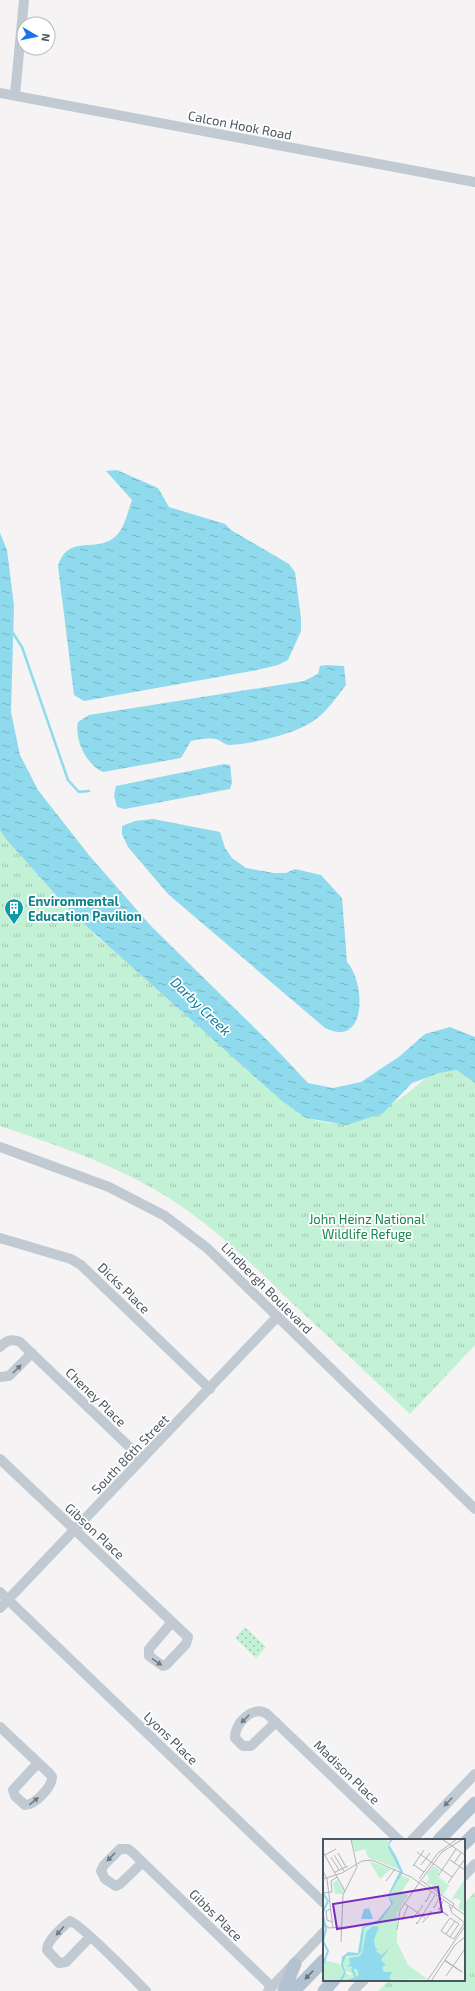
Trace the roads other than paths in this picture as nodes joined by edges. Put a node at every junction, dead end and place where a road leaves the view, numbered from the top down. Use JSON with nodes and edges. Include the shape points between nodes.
{"nodes":[{"id":1,"x":24,"y":0,"type":"edge"},
{"id":2,"x":0,"y":93,"type":"edge"},
{"id":3,"x":15,"y":95,"type":"junction"},
{"id":4,"x":475,"y":182,"type":"edge"},
{"id":5,"x":0,"y":1147,"type":"edge"},
{"id":6,"x":0,"y":1238,"type":"edge"},
{"id":7,"x":278,"y":1317,"type":"junction"},
{"id":8,"x":0,"y":1347,"type":"edge"},
{"id":9,"x":32,"y":1353,"type":"junction"},
{"id":10,"x":0,"y":1377,"type":"edge"},
{"id":11,"x":210,"y":1389,"type":"junction"},
{"id":12,"x":0,"y":1459,"type":"edge"},
{"id":13,"x":142,"y":1459,"type":"junction"},
{"id":14,"x":475,"y":1508,"type":"edge"},
{"id":15,"x":75,"y":1530,"type":"junction"},
{"id":16,"x":0,"y":1592,"type":"edge"},
{"id":17,"x":8,"y":1600,"type":"junction"},
{"id":18,"x":0,"y":1608,"type":"edge"},
{"id":19,"x":172,"y":1622,"type":"dead end"},
{"id":20,"x":276,"y":1722,"type":"dead end"},
{"id":21,"x":0,"y":1727,"type":"edge"},
{"id":22,"x":38,"y":1763,"type":"dead end"},
{"id":23,"x":475,"y":1774,"type":"edge"},
{"id":24,"x":475,"y":1803,"type":"edge"},
{"id":25,"x":399,"y":1839,"type":"edge"},
{"id":26,"x":413,"y":1839,"type":"edge"},
{"id":27,"x":440,"y":1839,"type":"edge"},
{"id":28,"x":142,"y":1862,"type":"dead end"},
{"id":29,"x":475,"y":1864,"type":"edge"},
{"id":30,"x":465,"y":1875,"type":"edge"},
{"id":31,"x":323,"y":1902,"type":"edge"},
{"id":32,"x":323,"y":1933,"type":"edge"},
{"id":33,"x":90,"y":1937,"type":"dead end"},
{"id":34,"x":323,"y":1961,"type":"edge"},
{"id":35,"x":295,"y":1964,"type":"joint"},
{"id":36,"x":333,"y":1981,"type":"edge"},
{"id":37,"x":363,"y":1981,"type":"edge"},
{"id":38,"x":274,"y":1990,"type":"edge"},
{"id":39,"x":146,"y":1991,"type":"edge"},
{"id":40,"x":294,"y":1991,"type":"edge"},
{"id":41,"x":324,"y":1991,"type":"edge"},
{"id":42,"x":353,"y":1991,"type":"edge"}],
"edges":[{"from":1,"to":3,"type":"street"},
{"from":2,"to":3,"type":"street","name":"Calcon Hook Road"},
{"from":3,"to":4,"type":"street","name":"Calcon Hook Road"},
{"from":5,"to":7,"type":"street","name":"Lindbergh Boulevard","via":[[109,1187],[165,1216],[207,1248]]},
{"from":6,"to":11,"type":"street","name":"Dicks Place","via":[[71,1258],[81,1265]]},
{"from":7,"to":11,"type":"street","name":"South 86th Street"},
{"from":7,"to":14,"type":"street","name":"Lindbergh Boulevard"},
{"from":8,"to":9,"type":"street","name":"Cheney Place","via":[[9,1340],[15,1340]]},
{"from":10,"to":9,"type":"street","one_way":true,"via":[[9,1376]]},
{"from":9,"to":13,"type":"street","name":"Cheney Place"},
{"from":11,"to":13,"type":"street","name":"South 86th Street"},
{"from":12,"to":15,"type":"street","name":"Gibson Place"},
{"from":13,"to":15,"type":"street","name":"South 86th Street"},
{"from":15,"to":17,"type":"street","name":"South 86th Street"},
{"from":15,"to":19,"type":"street","name":"Gibson Place"},
{"from":16,"to":17,"type":"street","name":"Lyons Place"},
{"from":17,"to":18,"type":"street","name":"South 86th Street"},
{"from":17,"to":31,"type":"street","name":"Lyons Place"},
{"from":20,"to":25,"type":"street","name":"Madison Place"},
{"from":21,"to":22,"type":"street"},
{"from":23,"to":26,"type":"street","one_way":true},
{"from":24,"to":27,"type":"main road"},
{"from":28,"to":38,"type":"street","name":"Gibbs Place"},
{"from":29,"to":30,"type":"street"},
{"from":32,"to":35,"type":"street"},
{"from":33,"to":39,"type":"street"},
{"from":34,"to":40,"type":"main road","one_way":true},
{"from":35,"to":38,"type":"main road"},
{"from":36,"to":41,"type":"main road"},
{"from":37,"to":42,"type":"street"}]}
